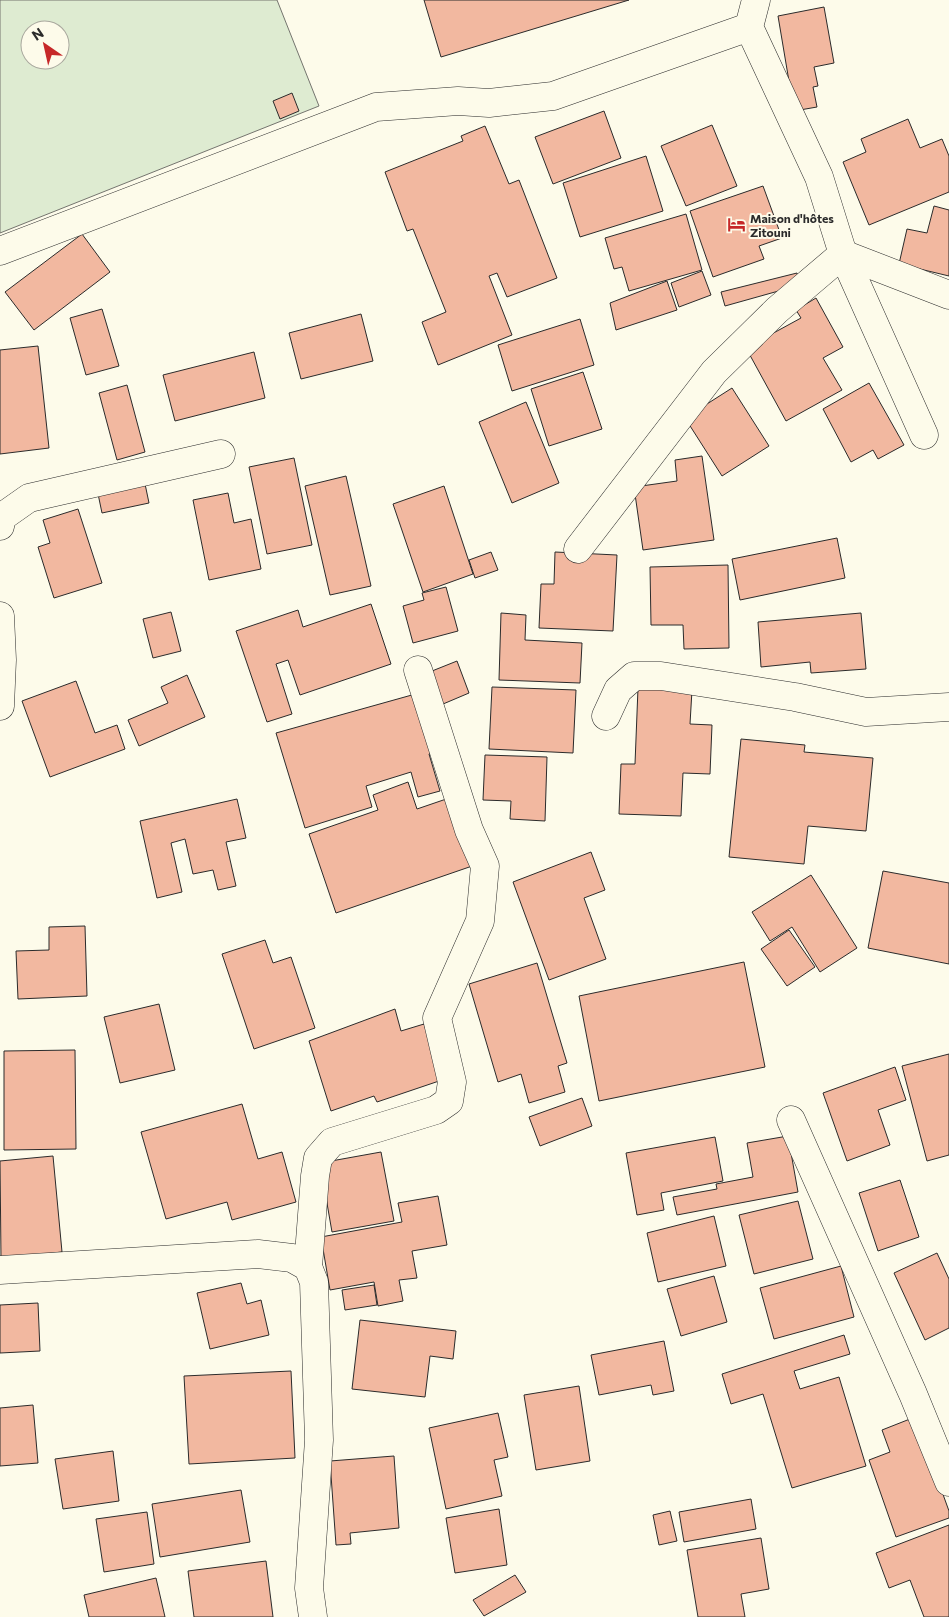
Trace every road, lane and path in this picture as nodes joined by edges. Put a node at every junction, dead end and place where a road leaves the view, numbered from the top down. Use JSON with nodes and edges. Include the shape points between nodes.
{"nodes":[{"id":1,"x":756,"y":0,"type":"edge"},
{"id":2,"x":749,"y":27,"type":"junction"},
{"id":3,"x":0,"y":251,"type":"edge"},
{"id":4,"x":843,"y":254,"type":"junction"},
{"id":5,"x":949,"y":295,"type":"edge"},
{"id":6,"x":924,"y":435,"type":"dead end"},
{"id":7,"x":221,"y":454,"type":"dead end"},
{"id":8,"x":0,"y":526,"type":"edge"},
{"id":9,"x":578,"y":549,"type":"dead end"},
{"id":10,"x":0,"y":616,"type":"edge"},
{"id":11,"x":1,"y":660,"type":"edge"},
{"id":12,"x":418,"y":670,"type":"dead end"},
{"id":13,"x":0,"y":706,"type":"edge"},
{"id":14,"x":949,"y":707,"type":"edge"},
{"id":15,"x":606,"y":716,"type":"dead end"},
{"id":16,"x":791,"y":1120,"type":"dead end"},
{"id":17,"x":308,"y":1267,"type":"junction"},
{"id":18,"x":0,"y":1270,"type":"edge"},
{"id":19,"x":949,"y":1482,"type":"edge"},
{"id":20,"x":313,"y":1617,"type":"edge"}],
"edges":[{"from":1,"to":2,"type":"street"},
{"from":2,"to":3,"type":"street","via":[[553,96],[489,103],[458,101],[376,107]]},
{"from":2,"to":4,"type":"street","via":[[819,177]]},
{"from":4,"to":5,"type":"street"},
{"from":4,"to":6,"type":"street"},
{"from":4,"to":9,"type":"street","via":[[777,310],[714,372]]},
{"from":7,"to":8,"type":"street","via":[[29,498],[2,517]]},
{"from":10,"to":11,"type":"street"},
{"from":11,"to":13,"type":"street"},
{"from":12,"to":17,"type":"street","via":[[469,830],[485,866],[480,921],[437,1018],[452,1082],[449,1101],[436,1110],[332,1142],[318,1158]]},
{"from":14,"to":15,"type":"street","via":[[866,712],[661,676],[634,676],[618,690]]},
{"from":16,"to":19,"type":"street"},
{"from":17,"to":18,"type":"street","via":[[292,1258],[258,1254]]},
{"from":17,"to":20,"type":"street","via":[[314,1282],[319,1440],[309,1588]]}]}
